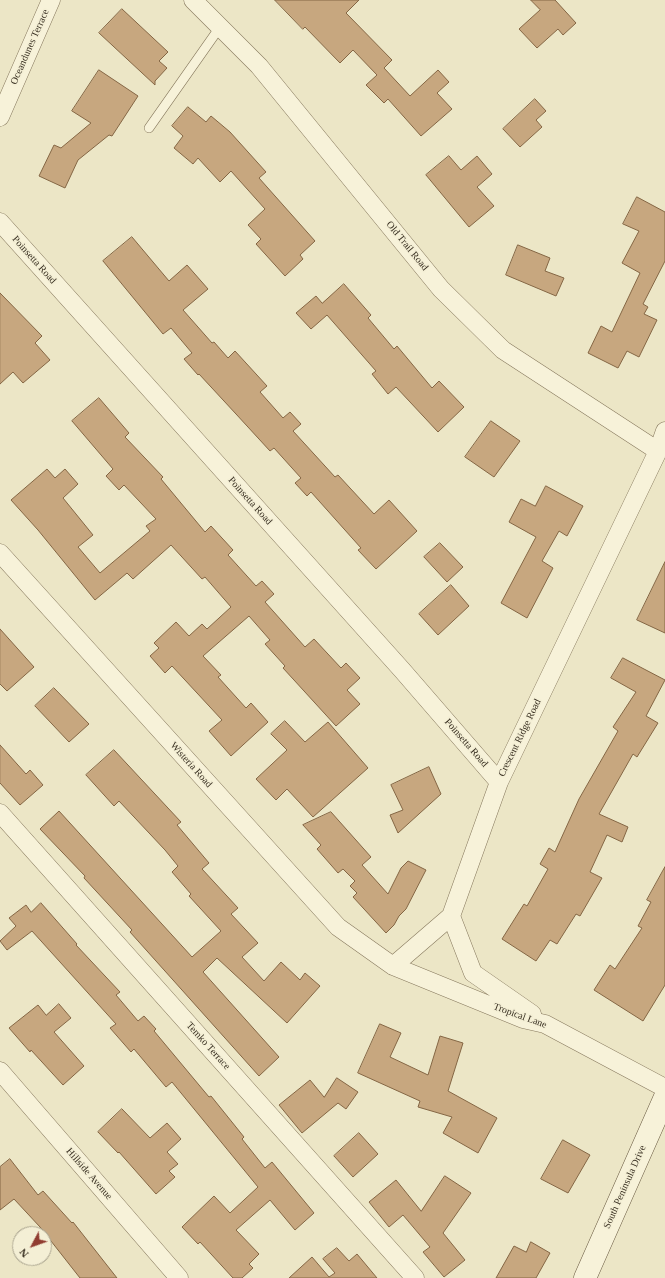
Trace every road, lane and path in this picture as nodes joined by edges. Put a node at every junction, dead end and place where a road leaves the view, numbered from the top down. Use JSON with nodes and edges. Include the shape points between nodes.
{"nodes":[{"id":1,"x":51,"y":0,"type":"edge"},
{"id":2,"x":193,"y":0,"type":"edge"},
{"id":3,"x":220,"y":27,"type":"junction"},
{"id":4,"x":0,"y":117,"type":"edge"},
{"id":5,"x":149,"y":128,"type":"dead end"},
{"id":6,"x":0,"y":222,"type":"edge"},
{"id":7,"x":665,"y":431,"type":"edge"},
{"id":8,"x":658,"y":451,"type":"junction"},
{"id":9,"x":0,"y":553,"type":"edge"},
{"id":10,"x":499,"y":782,"type":"junction"},
{"id":11,"x":0,"y":813,"type":"edge"},
{"id":12,"x":451,"y":916,"type":"junction"},
{"id":13,"x":393,"y":966,"type":"junction"},
{"id":14,"x":545,"y":1024,"type":"junction"},
{"id":15,"x":0,"y":1071,"type":"edge"},
{"id":16,"x":665,"y":1088,"type":"edge"},
{"id":17,"x":665,"y":1097,"type":"edge"},
{"id":18,"x":179,"y":1278,"type":"edge"},
{"id":19,"x":416,"y":1278,"type":"edge"},
{"id":20,"x":585,"y":1278,"type":"edge"}],
"edges":[{"from":1,"to":4,"type":"street","name":"Oceandunes Terrace"},
{"from":2,"to":3,"type":"street","name":"Old Trail Road"},
{"from":3,"to":5,"type":"lane"},
{"from":3,"to":8,"type":"street","name":"Old Trail Road","via":[[259,66],[441,289],[503,350]]},
{"from":6,"to":10,"type":"street","name":"Poinsetta Road","via":[[402,670]]},
{"from":7,"to":8,"type":"street","name":"Crescent Ridge Road"},
{"from":8,"to":10,"type":"street","name":"Crescent Ridge Road"},
{"from":9,"to":13,"type":"street","name":"Wisteria Road","via":[[338,927]]},
{"from":10,"to":12,"type":"street","name":"Crescent Ridge Road"},
{"from":11,"to":19,"type":"street","name":"Temko Terrace"},
{"from":12,"to":13,"type":"street"},
{"from":12,"to":14,"type":"street","via":[[473,973]]},
{"from":13,"to":14,"type":"street","name":"Tropical Lane","via":[[523,1019]]},
{"from":14,"to":16,"type":"street","name":"Tropical Lane"},
{"from":15,"to":18,"type":"street","name":"Hillside Avenue"},
{"from":17,"to":20,"type":"main road","name":"South Peninsula Drive"}]}
